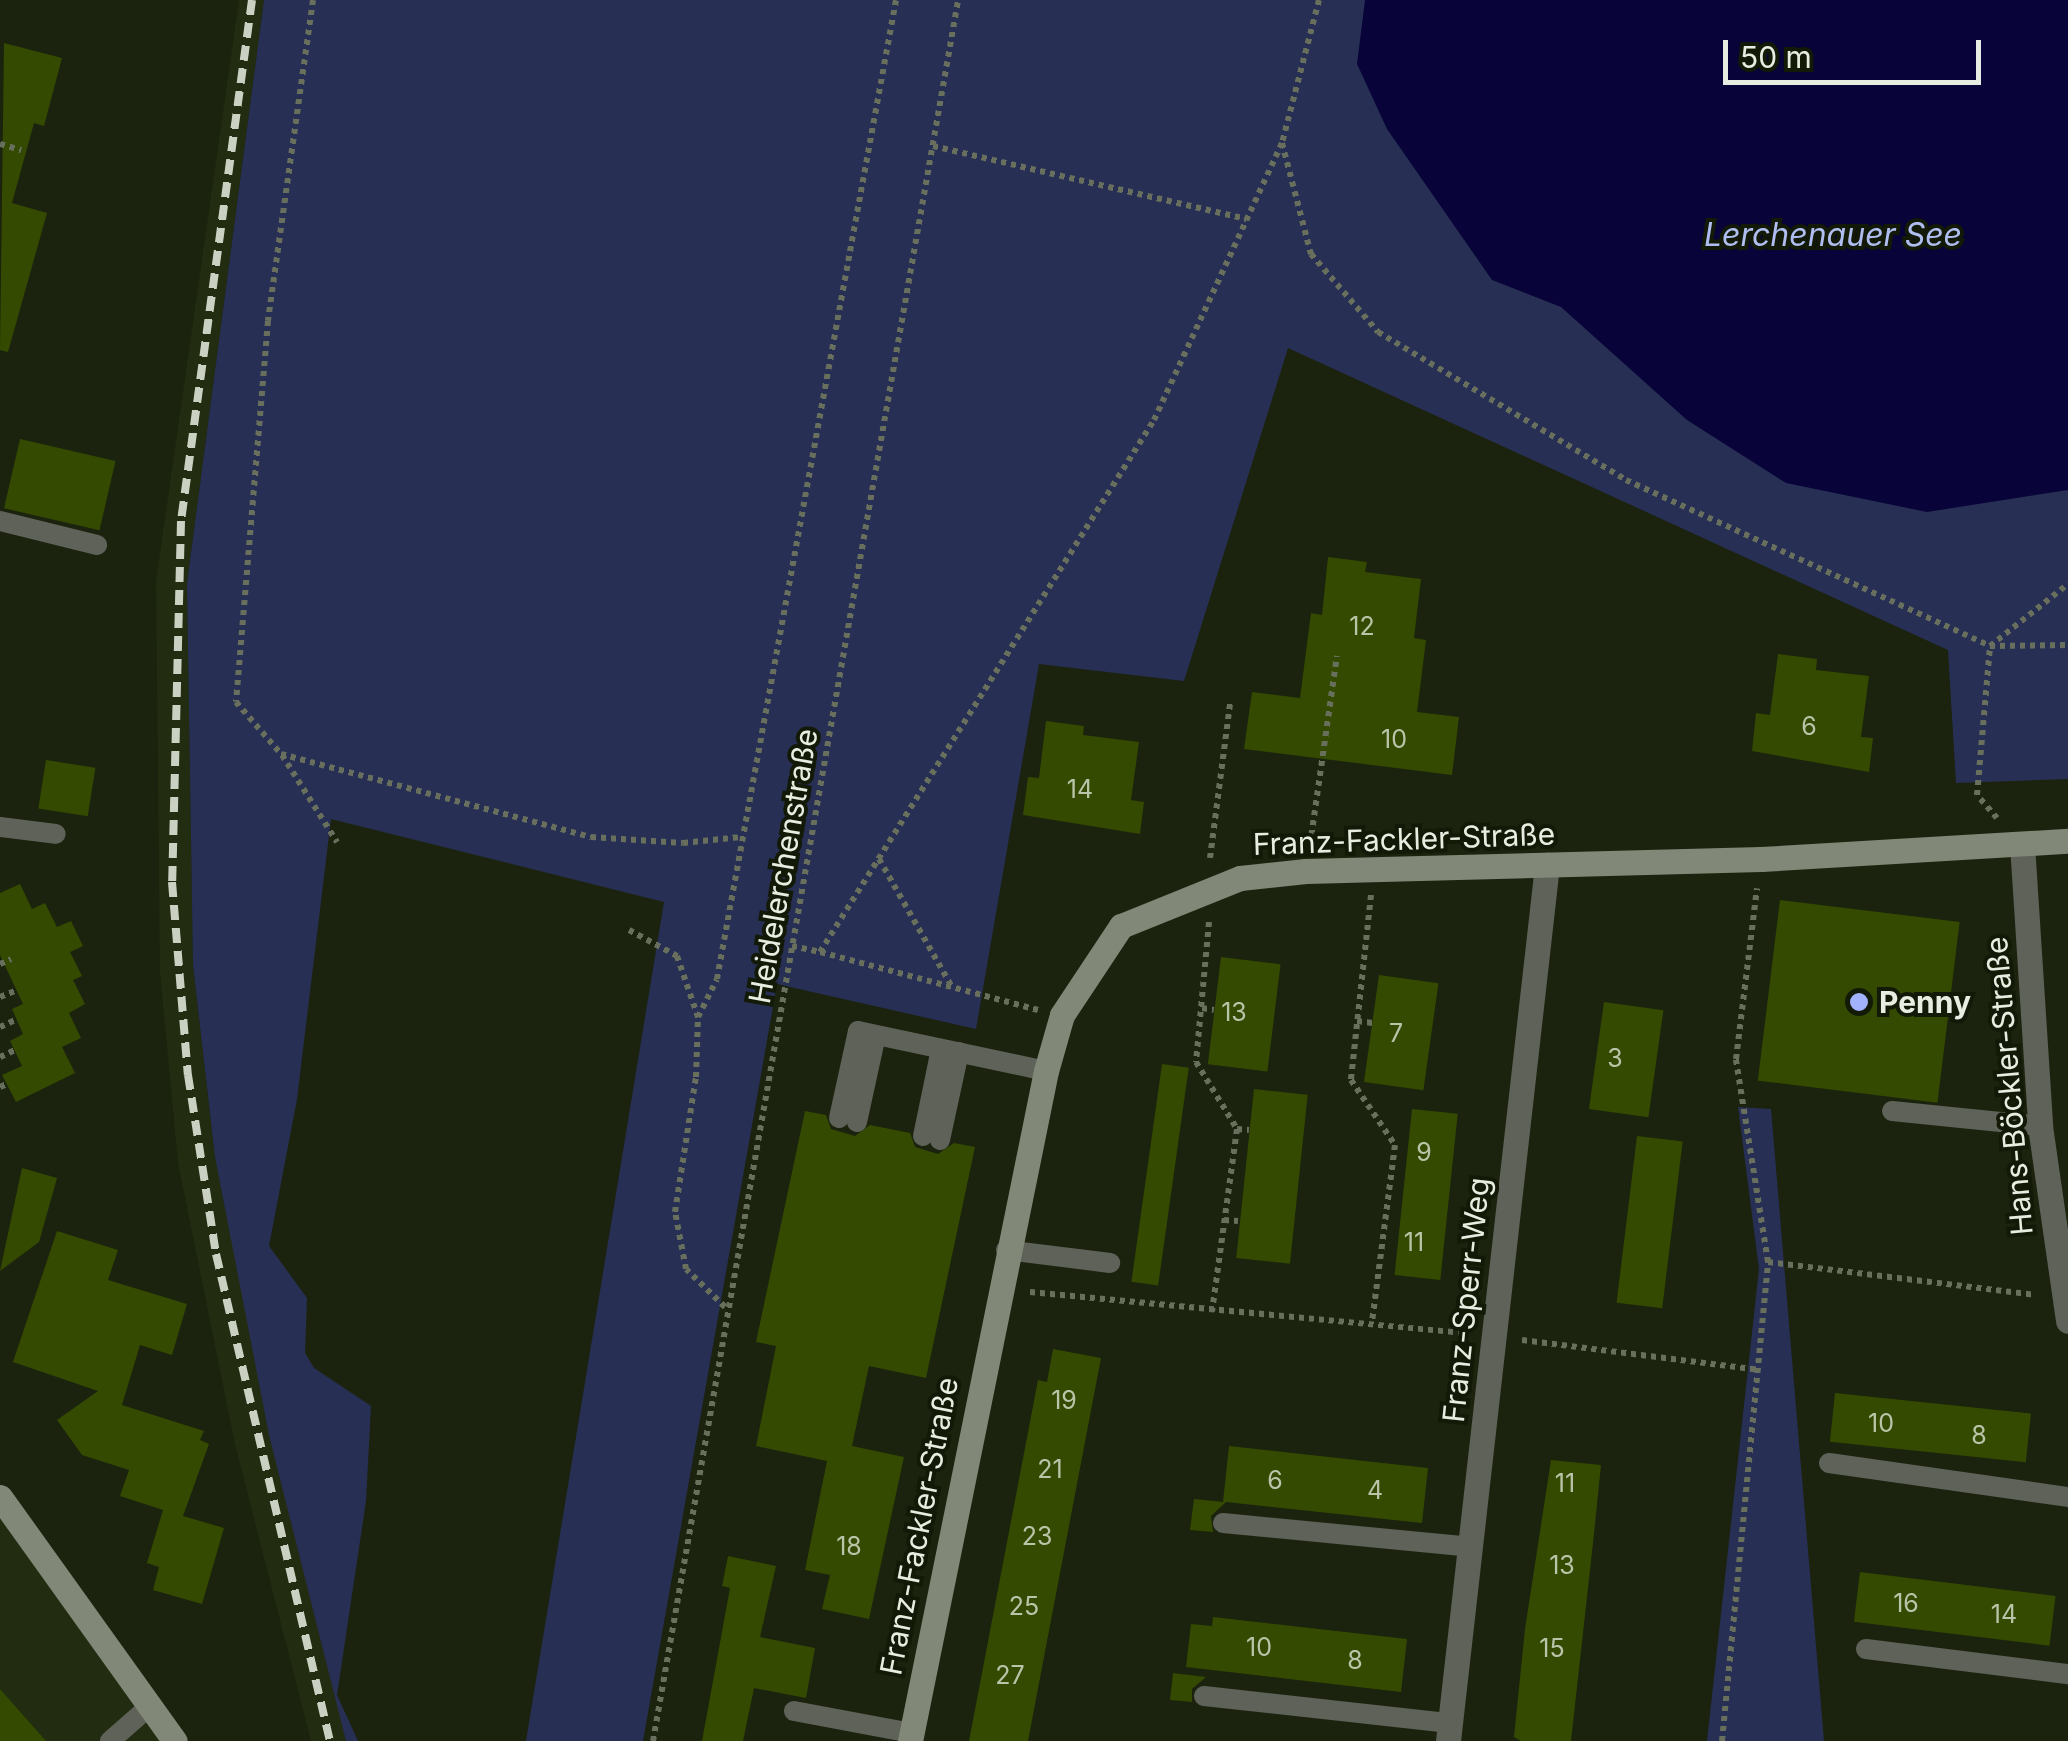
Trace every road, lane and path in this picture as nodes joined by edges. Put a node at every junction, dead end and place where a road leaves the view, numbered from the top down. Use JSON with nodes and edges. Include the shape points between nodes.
{"nodes":[{"id":1,"x":313,"y":0,"type":"edge"},
{"id":2,"x":896,"y":0,"type":"edge"},
{"id":3,"x":958,"y":0,"type":"edge"},
{"id":4,"x":1318,"y":0,"type":"edge"},
{"id":5,"x":1282,"y":143,"type":"junction"},
{"id":6,"x":0,"y":144,"type":"edge"},
{"id":7,"x":933,"y":146,"type":"junction"},
{"id":8,"x":21,"y":150,"type":"dead end"},
{"id":9,"x":1247,"y":220,"type":"junction"},
{"id":10,"x":0,"y":522,"type":"edge"},
{"id":11,"x":98,"y":544,"type":"dead end"},
{"id":12,"x":2068,"y":584,"type":"edge"},
{"id":13,"x":1990,"y":646,"type":"junction"},
{"id":14,"x":2068,"y":646,"type":"edge"},
{"id":15,"x":1337,"y":656,"type":"dead end"},
{"id":16,"x":1230,"y":703,"type":"dead end"},
{"id":17,"x":282,"y":754,"type":"junction"},
{"id":18,"x":0,"y":827,"type":"edge"},
{"id":19,"x":56,"y":834,"type":"dead end"},
{"id":20,"x":740,"y":837,"type":"junction"},
{"id":21,"x":2068,"y":841,"type":"edge"},
{"id":22,"x":337,"y":842,"type":"dead end"},
{"id":23,"x":2022,"y":844,"type":"junction"},
{"id":24,"x":1761,"y":858,"type":"junction"},
{"id":25,"x":879,"y":859,"type":"junction"},
{"id":26,"x":1547,"y":865,"type":"junction"},
{"id":27,"x":1374,"y":869,"type":"junction"},
{"id":28,"x":1306,"y":871,"type":"junction"},
{"id":29,"x":1208,"y":893,"type":"junction"},
{"id":30,"x":629,"y":930,"type":"dead end"},
{"id":31,"x":792,"y":946,"type":"junction"},
{"id":32,"x":820,"y":952,"type":"junction"},
{"id":33,"x":11,"y":959,"type":"dead end"},
{"id":34,"x":0,"y":964,"type":"edge"},
{"id":35,"x":953,"y":988,"type":"junction"},
{"id":36,"x":16,"y":990,"type":"dead end"},
{"id":37,"x":0,"y":997,"type":"edge"},
{"id":38,"x":1202,"y":1008,"type":"junction"},
{"id":39,"x":1214,"y":1010,"type":"dead end"},
{"id":40,"x":1062,"y":1016,"type":"junction"},
{"id":41,"x":698,"y":1017,"type":"junction"},
{"id":42,"x":17,"y":1020,"type":"dead end"},
{"id":43,"x":1357,"y":1020,"type":"junction"},
{"id":44,"x":1373,"y":1023,"type":"dead end"},
{"id":45,"x":0,"y":1027,"type":"edge"},
{"id":46,"x":14,"y":1050,"type":"dead end"},
{"id":47,"x":950,"y":1051,"type":"junction"},
{"id":48,"x":0,"y":1057,"type":"edge"},
{"id":49,"x":1046,"y":1071,"type":"junction"},
{"id":50,"x":1892,"y":1111,"type":"dead end"},
{"id":51,"x":848,"y":1120,"type":"dead end"},
{"id":52,"x":2040,"y":1126,"type":"junction"},
{"id":53,"x":1237,"y":1129,"type":"junction"},
{"id":54,"x":1249,"y":1130,"type":"dead end"},
{"id":55,"x":931,"y":1138,"type":"dead end"},
{"id":56,"x":1395,"y":1146,"type":"junction"},
{"id":57,"x":1407,"y":1146,"type":"dead end"},
{"id":58,"x":1224,"y":1220,"type":"junction"},
{"id":59,"x":1238,"y":1222,"type":"dead end"},
{"id":60,"x":1384,"y":1236,"type":"junction"},
{"id":61,"x":1396,"y":1237,"type":"dead end"},
{"id":62,"x":1006,"y":1250,"type":"junction"},
{"id":63,"x":1768,"y":1262,"type":"junction"},
{"id":64,"x":1110,"y":1263,"type":"dead end"},
{"id":65,"x":999,"y":1288,"type":"junction"},
{"id":66,"x":726,"y":1308,"type":"junction"},
{"id":67,"x":1212,"y":1310,"type":"junction"},
{"id":68,"x":2066,"y":1310,"type":"edge"},
{"id":69,"x":1372,"y":1323,"type":"junction"},
{"id":70,"x":1495,"y":1337,"type":"junction"},
{"id":71,"x":1758,"y":1370,"type":"junction"},
{"id":72,"x":1829,"y":1463,"type":"dead end"},
{"id":73,"x":0,"y":1497,"type":"edge"},
{"id":74,"x":2068,"y":1497,"type":"edge"},
{"id":75,"x":1224,"y":1523,"type":"dead end"},
{"id":76,"x":1470,"y":1547,"type":"junction"},
{"id":77,"x":1866,"y":1649,"type":"dead end"},
{"id":78,"x":2068,"y":1674,"type":"edge"},
{"id":79,"x":1204,"y":1696,"type":"dead end"},
{"id":80,"x":150,"y":1706,"type":"junction"},
{"id":81,"x":794,"y":1711,"type":"dead end"},
{"id":82,"x":1449,"y":1732,"type":"edge"},
{"id":83,"x":911,"y":1737,"type":"edge"},
{"id":84,"x":110,"y":1741,"type":"edge"},
{"id":85,"x":175,"y":1741,"type":"edge"},
{"id":86,"x":653,"y":1741,"type":"edge"},
{"id":87,"x":1722,"y":1741,"type":"edge"}],
"edges":[{"from":1,"to":17,"type":"path","via":[[268,320],[236,702]]},
{"from":2,"to":20,"type":"path"},
{"from":3,"to":7,"type":"path","name":"Heidelerchenstraße"},
{"from":4,"to":5,"type":"path"},
{"from":5,"to":9,"type":"path"},
{"from":5,"to":13,"type":"path","via":[[1311,254],[1378,332],[1626,480]]},
{"from":6,"to":8,"type":"path"},
{"from":7,"to":9,"type":"path"},
{"from":7,"to":31,"type":"path","name":"Heidelerchenstraße"},
{"from":9,"to":25,"type":"path","via":[[1154,420]]},
{"from":10,"to":11,"type":"lane"},
{"from":12,"to":13,"type":"path"},
{"from":13,"to":14,"type":"path"},
{"from":13,"to":23,"type":"path","via":[[1977,795]]},
{"from":15,"to":28,"type":"path"},
{"from":16,"to":29,"type":"path"},
{"from":17,"to":20,"type":"path","via":[[591,837],[683,843]]},
{"from":17,"to":22,"type":"path"},
{"from":18,"to":19,"type":"lane"},
{"from":20,"to":41,"type":"path","via":[[717,980]]},
{"from":21,"to":23,"type":"street","name":"Franz-Fackler-Straße"},
{"from":23,"to":24,"type":"street","name":"Franz-Fackler-Straße"},
{"from":23,"to":52,"type":"street","name":"Hans-Böckler-Straße"},
{"from":24,"to":26,"type":"street","name":"Franz-Fackler-Straße"},
{"from":24,"to":63,"type":"path","via":[[1736,1059]]},
{"from":25,"to":32,"type":"path"},
{"from":25,"to":35,"type":"path"},
{"from":26,"to":27,"type":"street","name":"Franz-Fackler-Straße"},
{"from":26,"to":70,"type":"street","name":"Franz-Sperr-Weg"},
{"from":27,"to":28,"type":"street","name":"Franz-Fackler-Straße"},
{"from":27,"to":43,"type":"path"},
{"from":28,"to":29,"type":"street","name":"Franz-Fackler-Straße","via":[[1240,878]]},
{"from":29,"to":38,"type":"path"},
{"from":29,"to":40,"type":"street","name":"Franz-Fackler-Straße","via":[[1120,926]]},
{"from":30,"to":41,"type":"path","via":[[676,956]]},
{"from":31,"to":32,"type":"path"},
{"from":31,"to":66,"type":"path","name":"Heidelerchenstraße"},
{"from":32,"to":35,"type":"path"},
{"from":33,"to":34,"type":"path"},
{"from":35,"to":40,"type":"path"},
{"from":36,"to":37,"type":"path"},
{"from":38,"to":39,"type":"path"},
{"from":38,"to":53,"type":"path","via":[[1196,1062]]},
{"from":40,"to":49,"type":"street","name":"Franz-Fackler-Straße"},
{"from":41,"to":66,"type":"path","via":[[696,1078],[675,1212],[686,1268]]},
{"from":42,"to":45,"type":"path"},
{"from":43,"to":44,"type":"path"},
{"from":43,"to":56,"type":"path","via":[[1351,1080]]},
{"from":46,"to":48,"type":"path"},
{"from":47,"to":49,"type":"lane"},
{"from":47,"to":51,"type":"lane","via":[[858,1031]]},
{"from":47,"to":55,"type":"lane"},
{"from":49,"to":62,"type":"street","name":"Franz-Fackler-Straße"},
{"from":50,"to":52,"type":"lane"},
{"from":52,"to":68,"type":"street","name":"Hans-Böckler-Straße"},
{"from":53,"to":54,"type":"path"},
{"from":53,"to":58,"type":"path"},
{"from":56,"to":57,"type":"path"},
{"from":56,"to":60,"type":"path"},
{"from":58,"to":59,"type":"path"},
{"from":58,"to":67,"type":"path"},
{"from":60,"to":61,"type":"path"},
{"from":60,"to":69,"type":"path"},
{"from":62,"to":64,"type":"lane"},
{"from":62,"to":65,"type":"street","name":"Franz-Fackler-Straße"},
{"from":63,"to":68,"type":"path"},
{"from":63,"to":71,"type":"path"},
{"from":65,"to":67,"type":"path"},
{"from":65,"to":83,"type":"street","name":"Franz-Fackler-Straße"},
{"from":66,"to":86,"type":"path","name":"Heidelerchenstraße"},
{"from":67,"to":69,"type":"path"},
{"from":69,"to":70,"type":"path"},
{"from":70,"to":71,"type":"path"},
{"from":70,"to":76,"type":"street","name":"Franz-Sperr-Weg"},
{"from":71,"to":87,"type":"path"},
{"from":72,"to":74,"type":"lane"},
{"from":73,"to":80,"type":"street"},
{"from":75,"to":76,"type":"lane"},
{"from":76,"to":82,"type":"street","name":"Franz-Sperr-Weg"},
{"from":77,"to":78,"type":"lane"},
{"from":79,"to":82,"type":"lane"},
{"from":80,"to":84,"type":"lane"},
{"from":80,"to":85,"type":"street"},
{"from":81,"to":83,"type":"lane"}]}
